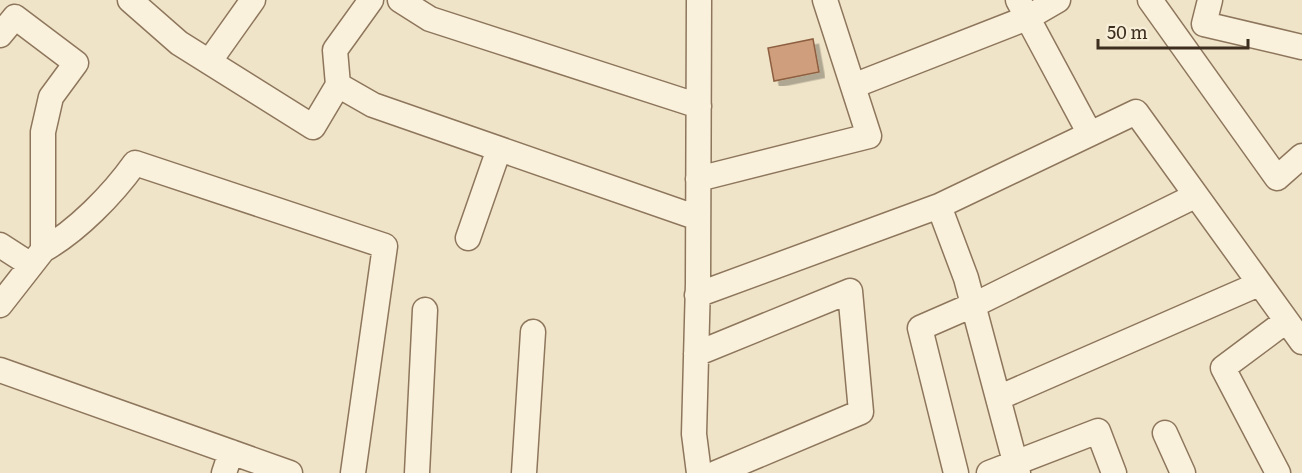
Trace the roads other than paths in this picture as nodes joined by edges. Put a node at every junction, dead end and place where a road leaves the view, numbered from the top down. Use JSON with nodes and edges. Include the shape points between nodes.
{"nodes":[{"id":1,"x":130,"y":0,"type":"edge"},
{"id":2,"x":253,"y":0,"type":"edge"},
{"id":3,"x":370,"y":0,"type":"edge"},
{"id":4,"x":400,"y":0,"type":"edge"},
{"id":5,"x":699,"y":0,"type":"edge"},
{"id":6,"x":825,"y":0,"type":"edge"},
{"id":7,"x":1058,"y":0,"type":"edge"},
{"id":8,"x":1150,"y":0,"type":"edge"},
{"id":9,"x":1210,"y":0,"type":"edge"},
{"id":10,"x":1023,"y":9,"type":"edge"},
{"id":11,"x":0,"y":35,"type":"edge"},
{"id":12,"x":1302,"y":47,"type":"edge"},
{"id":13,"x":209,"y":62,"type":"junction"},
{"id":14,"x":338,"y":85,"type":"junction"},
{"id":15,"x":854,"y":86,"type":"junction"},
{"id":16,"x":699,"y":106,"type":"junction"},
{"id":17,"x":1090,"y":134,"type":"junction"},
{"id":18,"x":499,"y":149,"type":"junction"},
{"id":19,"x":1302,"y":156,"type":"edge"},
{"id":20,"x":698,"y":179,"type":"junction"},
{"id":21,"x":1195,"y":196,"type":"junction"},
{"id":22,"x":939,"y":206,"type":"junction"},
{"id":23,"x":698,"y":218,"type":"junction"},
{"id":24,"x":468,"y":238,"type":"dead end"},
{"id":25,"x":0,"y":245,"type":"edge"},
{"id":26,"x":37,"y":257,"type":"junction"},
{"id":27,"x":1259,"y":284,"type":"junction"},
{"id":28,"x":697,"y":295,"type":"junction"},
{"id":29,"x":0,"y":305,"type":"edge"},
{"id":30,"x":973,"y":305,"type":"junction"},
{"id":31,"x":425,"y":310,"type":"dead end"},
{"id":32,"x":1286,"y":321,"type":"junction"},
{"id":33,"x":532,"y":332,"type":"dead end"},
{"id":34,"x":1302,"y":342,"type":"edge"},
{"id":35,"x":696,"y":354,"type":"junction"},
{"id":36,"x":0,"y":370,"type":"edge"},
{"id":37,"x":998,"y":398,"type":"junction"},
{"id":38,"x":1165,"y":433,"type":"dead end"},
{"id":39,"x":227,"y":462,"type":"edge"},
{"id":40,"x":1016,"y":468,"type":"edge"},
{"id":41,"x":290,"y":473,"type":"edge"},
{"id":42,"x":353,"y":473,"type":"edge"},
{"id":43,"x":417,"y":473,"type":"edge"},
{"id":44,"x":524,"y":473,"type":"edge"},
{"id":45,"x":699,"y":473,"type":"edge"},
{"id":46,"x":716,"y":473,"type":"edge"},
{"id":47,"x":956,"y":473,"type":"edge"},
{"id":48,"x":989,"y":473,"type":"edge"},
{"id":49,"x":1114,"y":473,"type":"edge"},
{"id":50,"x":1183,"y":473,"type":"edge"},
{"id":51,"x":1278,"y":473,"type":"edge"}],
"edges":[{"from":1,"to":13,"type":"street","via":[[179,43]]},
{"from":2,"to":13,"type":"street"},
{"from":3,"to":14,"type":"street","via":[[335,50]]},
{"from":4,"to":16,"type":"street","via":[[429,19]]},
{"from":5,"to":16,"type":"street"},
{"from":6,"to":15,"type":"street"},
{"from":7,"to":10,"type":"street"},
{"from":8,"to":19,"type":"street","via":[[1277,178]]},
{"from":9,"to":12,"type":"street","via":[[1204,24]]},
{"from":10,"to":15,"type":"street"},
{"from":10,"to":17,"type":"street"},
{"from":11,"to":26,"type":"street","via":[[15,17],[76,63],[51,97],[43,132]]},
{"from":13,"to":14,"type":"street","via":[[313,127]]},
{"from":14,"to":18,"type":"street","via":[[373,105]]},
{"from":15,"to":20,"type":"street","via":[[869,135]]},
{"from":16,"to":20,"type":"street"},
{"from":17,"to":21,"type":"street","via":[[1136,112]]},
{"from":17,"to":22,"type":"street"},
{"from":18,"to":23,"type":"street"},
{"from":18,"to":24,"type":"street"},
{"from":20,"to":23,"type":"street"},
{"from":21,"to":27,"type":"street"},
{"from":21,"to":30,"type":"street"},
{"from":22,"to":28,"type":"street"},
{"from":22,"to":30,"type":"street"},
{"from":23,"to":28,"type":"street"},
{"from":25,"to":26,"type":"street"},
{"from":26,"to":29,"type":"street"},
{"from":26,"to":42,"type":"street","via":[[117,188],[135,163],[385,246]]},
{"from":27,"to":32,"type":"street"},
{"from":27,"to":37,"type":"street"},
{"from":28,"to":35,"type":"street"},
{"from":30,"to":37,"type":"street"},
{"from":30,"to":47,"type":"street","via":[[920,328]]},
{"from":31,"to":43,"type":"street"},
{"from":32,"to":34,"type":"street"},
{"from":32,"to":51,"type":"street","via":[[1223,368]]},
{"from":33,"to":44,"type":"street"},
{"from":35,"to":45,"type":"street","via":[[694,434]]},
{"from":35,"to":46,"type":"street","via":[[850,291],[861,412]]},
{"from":36,"to":39,"type":"street"},
{"from":37,"to":40,"type":"street"},
{"from":38,"to":50,"type":"street"},
{"from":39,"to":41,"type":"street"},
{"from":40,"to":48,"type":"street"},
{"from":40,"to":49,"type":"street","via":[[1098,431]]}]}
